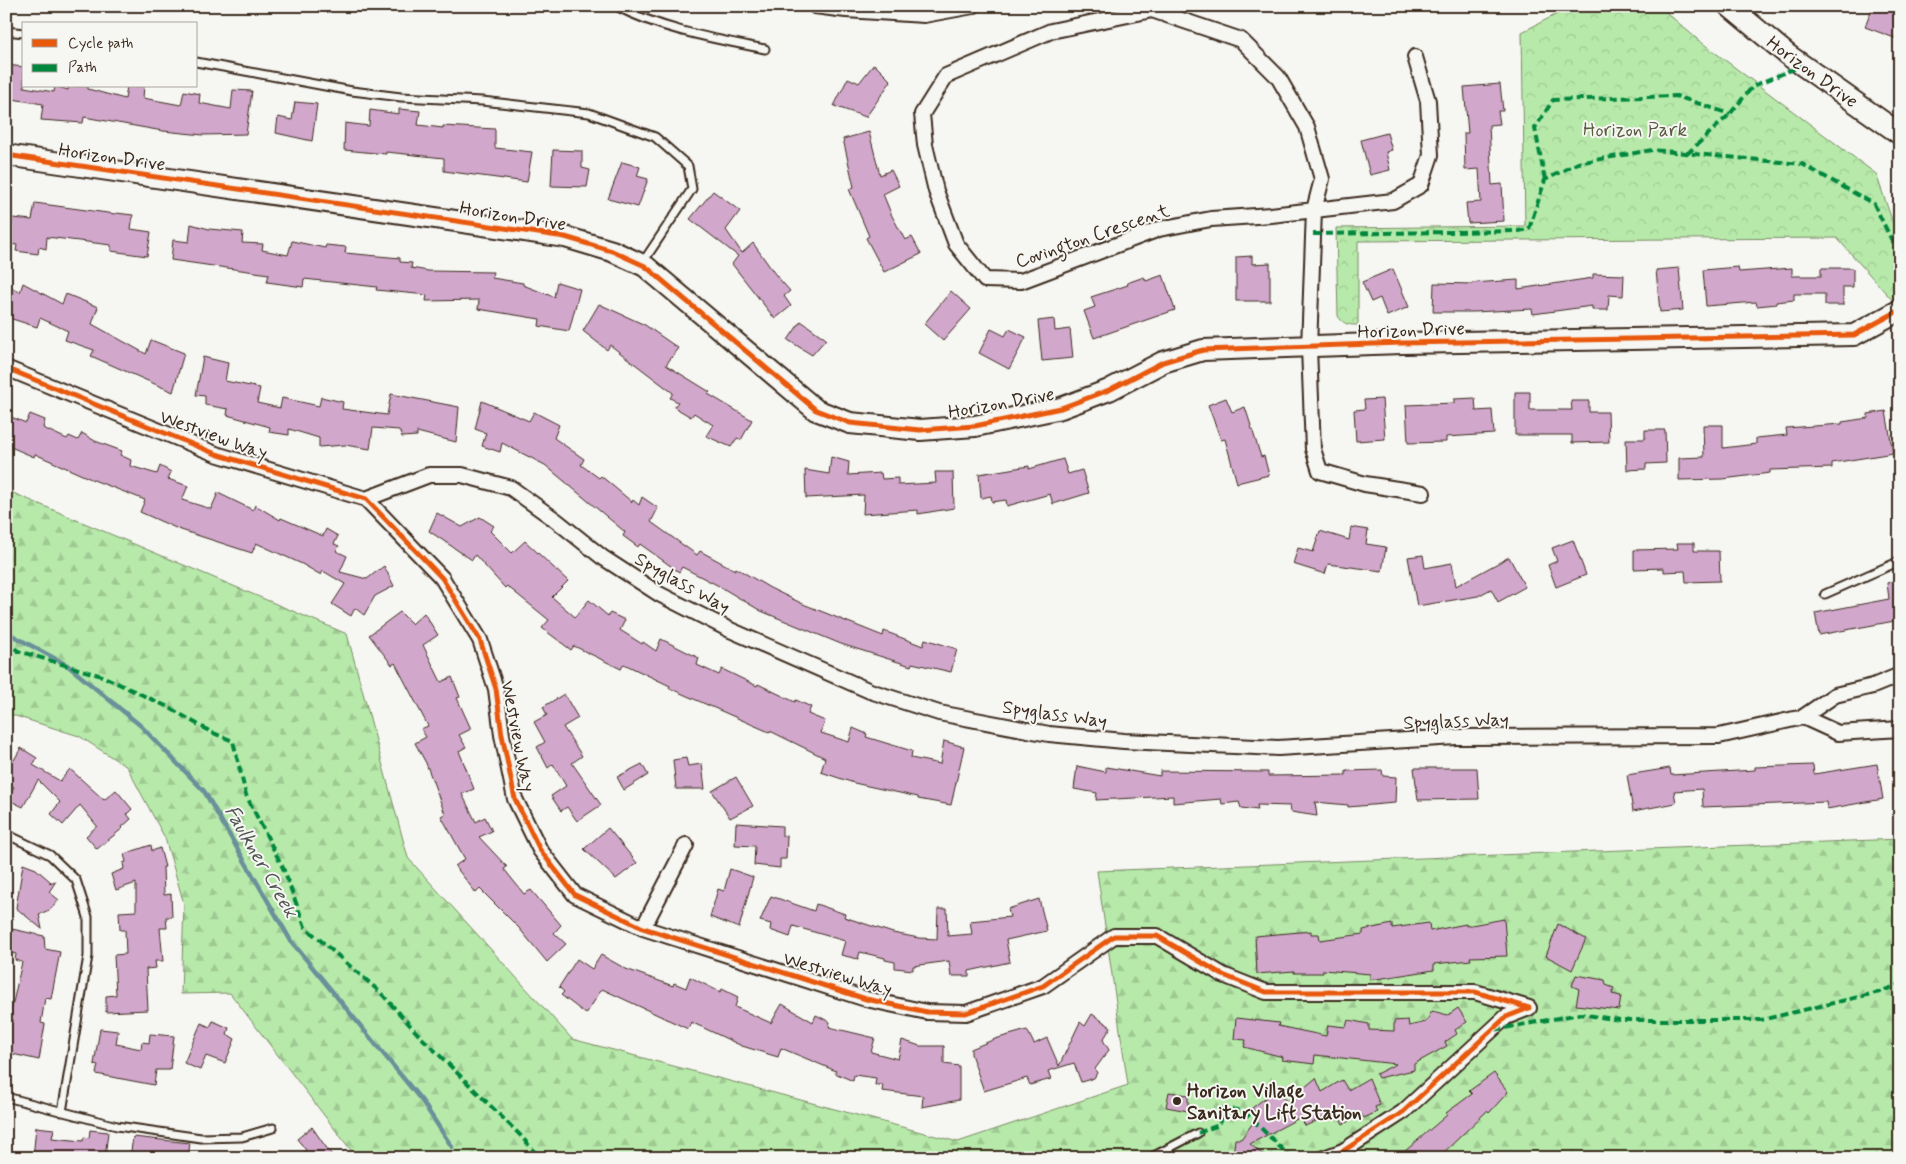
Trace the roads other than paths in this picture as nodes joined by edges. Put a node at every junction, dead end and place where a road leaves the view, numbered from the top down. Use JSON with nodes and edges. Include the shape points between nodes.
{"nodes":[{"id":1,"x":616,"y":6,"type":"edge"},
{"id":2,"x":815,"y":6,"type":"edge"},
{"id":3,"x":973,"y":6,"type":"edge"},
{"id":4,"x":1130,"y":6,"type":"edge"},
{"id":5,"x":1729,"y":6,"type":"edge"},
{"id":6,"x":1152,"y":10,"type":"junction"},
{"id":7,"x":6,"y":31,"type":"edge"},
{"id":8,"x":22,"y":33,"type":"edge"},
{"id":9,"x":765,"y":49,"type":"dead end"},
{"id":10,"x":1414,"y":57,"type":"dead end"},
{"id":11,"x":198,"y":62,"type":"edge"},
{"id":12,"x":1900,"y":134,"type":"edge"},
{"id":13,"x":6,"y":155,"type":"edge"},
{"id":14,"x":1314,"y":210,"type":"junction"},
{"id":15,"x":641,"y":264,"type":"junction"},
{"id":16,"x":1900,"y":310,"type":"edge"},
{"id":17,"x":1308,"y":348,"type":"junction"},
{"id":18,"x":6,"y":368,"type":"edge"},
{"id":19,"x":1423,"y":493,"type":"dead end"},
{"id":20,"x":366,"y":499,"type":"junction"},
{"id":21,"x":1900,"y":561,"type":"edge"},
{"id":22,"x":1825,"y":594,"type":"dead end"},
{"id":23,"x":1900,"y":675,"type":"edge"},
{"id":24,"x":1803,"y":716,"type":"junction"},
{"id":25,"x":1900,"y":729,"type":"edge"},
{"id":26,"x":6,"y":834,"type":"edge"},
{"id":27,"x":686,"y":845,"type":"dead end"},
{"id":28,"x":642,"y":928,"type":"junction"},
{"id":29,"x":6,"y":1095,"type":"edge"},
{"id":30,"x":62,"y":1112,"type":"junction"},
{"id":31,"x":273,"y":1128,"type":"dead end"},
{"id":32,"x":1198,"y":1133,"type":"dead end"},
{"id":33,"x":1150,"y":1158,"type":"edge"},
{"id":34,"x":1324,"y":1158,"type":"edge"}],
"edges":[{"from":1,"to":9,"type":"lane","via":[[695,35]]},
{"from":2,"to":3,"type":"street","via":[[924,15]]},
{"from":4,"to":6,"type":"street"},
{"from":5,"to":12,"type":"street","name":"Horizon Drive","via":[[1788,55]]},
{"from":6,"to":14,"type":"street","via":[[1241,40],[1278,77],[1307,127],[1322,179]]},
{"from":6,"to":14,"type":"street","name":"Covington Crescent","via":[[1051,31],[946,76],[922,114],[925,145],[936,191],[956,244],[985,280],[1021,281],[1159,229],[1211,219]]},
{"from":7,"to":8,"type":"lane"},
{"from":10,"to":14,"type":"street","name":"Covington Crescent","via":[[1428,101],[1431,146],[1421,185],[1393,201]]},
{"from":11,"to":15,"type":"lane","via":[[401,97],[482,101],[589,113],[655,137],[688,166],[692,189]]},
{"from":13,"to":15,"type":"street","name":"Horizon Drive","via":[[564,237],[612,251]]},
{"from":14,"to":17,"type":"street"},
{"from":15,"to":17,"type":"street","name":"Horizon Drive","via":[[816,410],[850,422],[920,430],[975,426],[1061,408],[1109,390],[1163,362],[1203,350]]},
{"from":16,"to":17,"type":"street","name":"Horizon Drive","via":[[1854,335],[1402,343]]},
{"from":17,"to":19,"type":"street","via":[[1313,449],[1320,471],[1366,484]]},
{"from":18,"to":20,"type":"street","name":"Westview Way","via":[[216,454]]},
{"from":20,"to":24,"type":"street","name":"Spyglass Way","via":[[429,475],[462,475],[512,488],[602,557],[659,594],[728,629],[870,691],[939,713],[1049,734],[1278,748],[1456,737],[1718,736]]},
{"from":20,"to":28,"type":"street","name":"Westview Way","via":[[442,578],[480,640],[496,689],[515,799],[540,850],[575,895]]},
{"from":21,"to":22,"type":"lane"},
{"from":23,"to":24,"type":"street","via":[[1873,686],[1835,695]]},
{"from":24,"to":25,"type":"street","via":[[1838,733]]},
{"from":26,"to":30,"type":"lane","via":[[50,855],[76,880],[88,917],[88,956]]},
{"from":27,"to":28,"type":"street"},
{"from":28,"to":34,"type":"street","name":"Westview Way","via":[[866,999],[927,1012],[966,1013],[1043,986],[1114,936],[1157,936],[1223,975],[1266,992],[1475,992],[1529,1008],[1506,1017],[1403,1112],[1343,1151]]},
{"from":29,"to":30,"type":"lane"},
{"from":30,"to":31,"type":"lane","via":[[118,1126],[201,1138],[242,1137]]},
{"from":32,"to":33,"type":"lane"}]}
